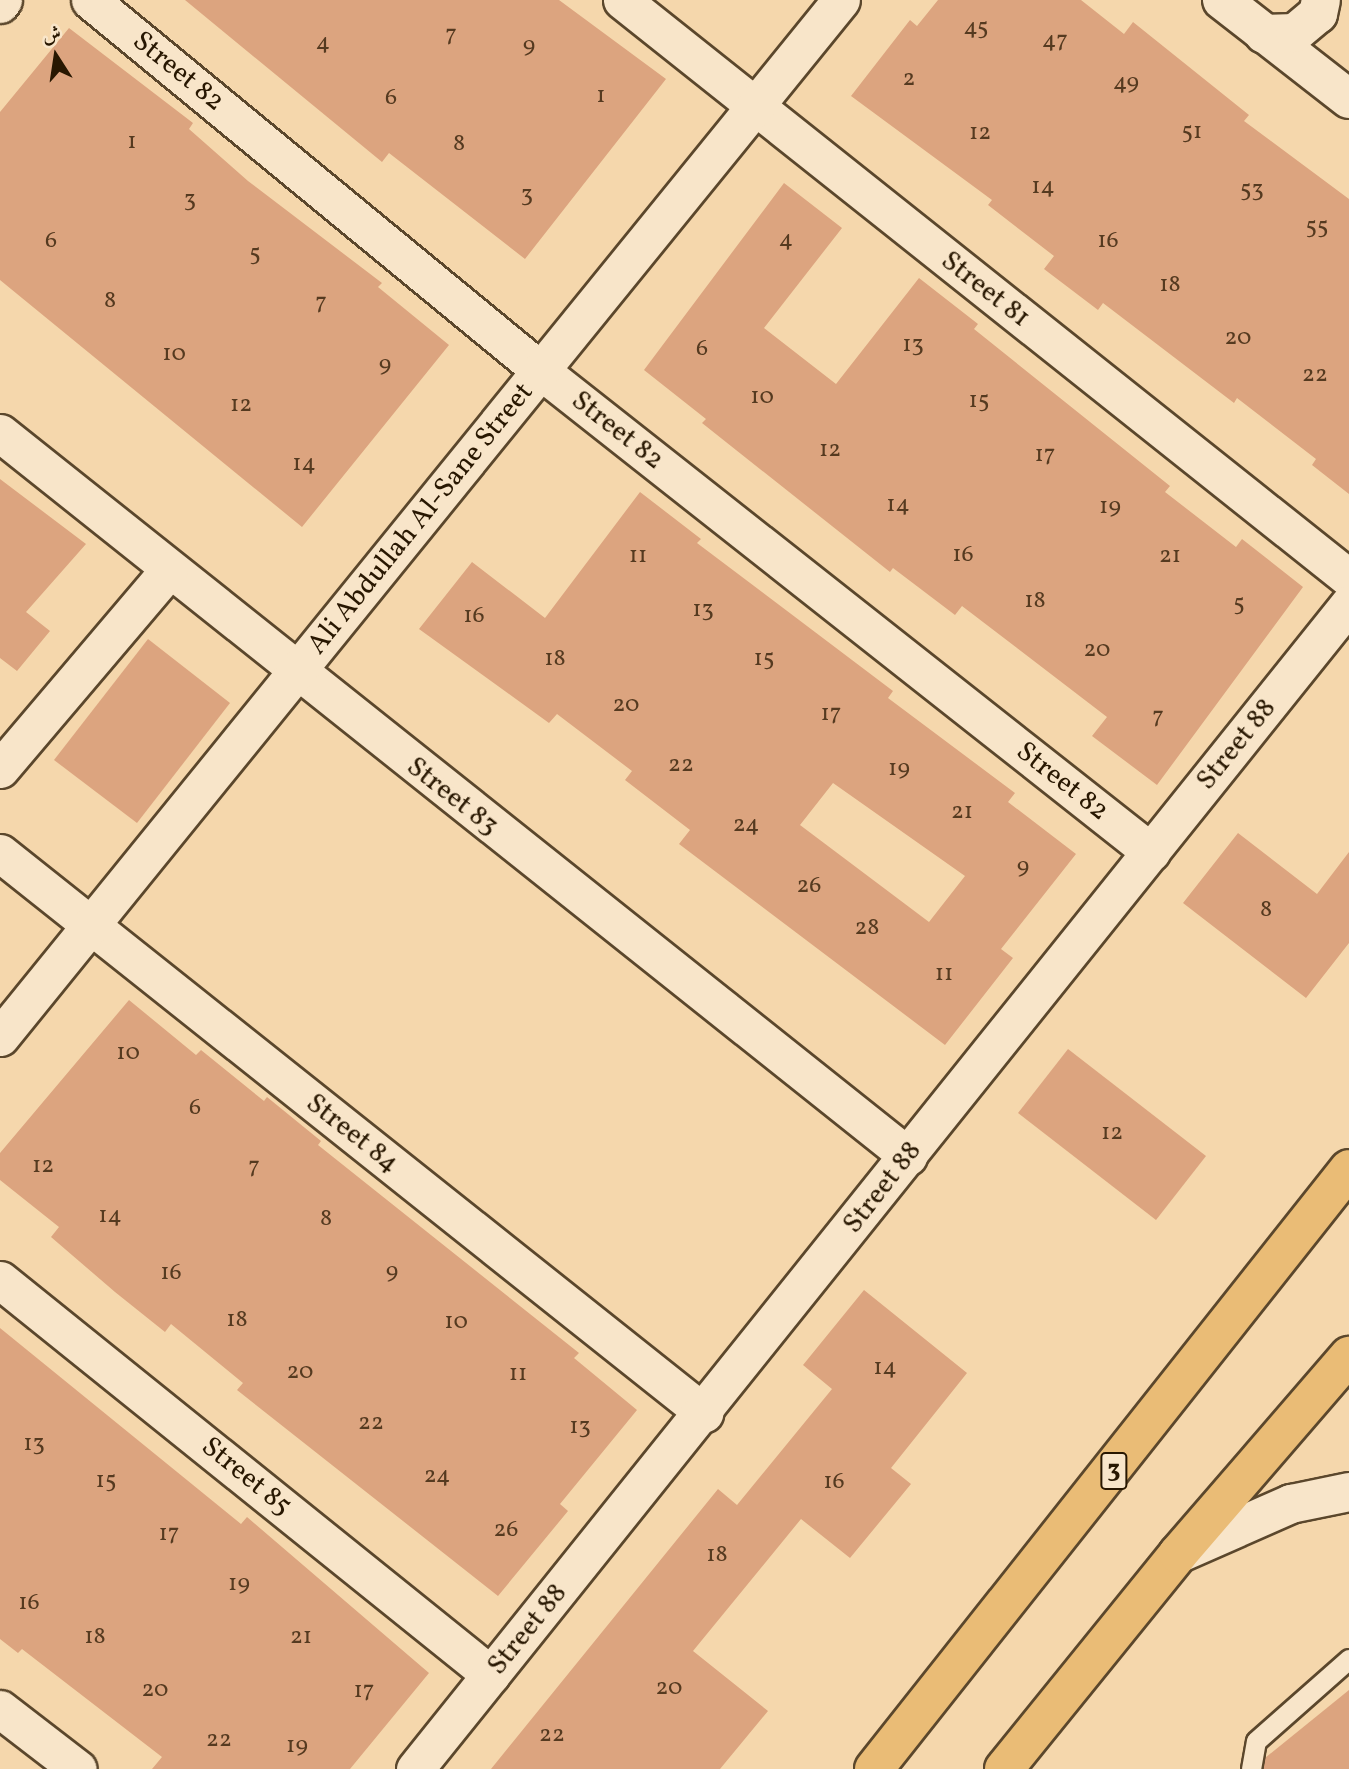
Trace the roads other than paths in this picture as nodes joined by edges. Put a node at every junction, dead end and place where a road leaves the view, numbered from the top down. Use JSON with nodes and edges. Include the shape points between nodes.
{"nodes":[{"id":1,"x":90,"y":0,"type":"edge"},
{"id":2,"x":622,"y":0,"type":"edge"},
{"id":3,"x":841,"y":0,"type":"edge"},
{"id":4,"x":1222,"y":0,"type":"edge"},
{"id":5,"x":1321,"y":0,"type":"edge"},
{"id":6,"x":1344,"y":0,"type":"edge"},
{"id":7,"x":1349,"y":4,"type":"edge"},
{"id":8,"x":1264,"y":34,"type":"junction"},
{"id":9,"x":1348,"y":88,"type":"edge"},
{"id":10,"x":757,"y":109,"type":"junction"},
{"id":11,"x":541,"y":371,"type":"junction"},
{"id":12,"x":0,"y":433,"type":"edge"},
{"id":13,"x":169,"y":570,"type":"junction"},
{"id":14,"x":1349,"y":578,"type":"edge"},
{"id":15,"x":1349,"y":604,"type":"edge"},
{"id":16,"x":296,"y":673,"type":"junction"},
{"id":17,"x":0,"y":769,"type":"edge"},
{"id":18,"x":1151,"y":852,"type":"junction"},
{"id":19,"x":0,"y":853,"type":"edge"},
{"id":20,"x":90,"y":925,"type":"junction"},
{"id":21,"x":0,"y":1037,"type":"edge"},
{"id":22,"x":908,"y":1156,"type":"junction"},
{"id":23,"x":1349,"y":1169,"type":"edge"},
{"id":24,"x":0,"y":1280,"type":"edge"},
{"id":25,"x":1349,"y":1356,"type":"edge"},
{"id":26,"x":705,"y":1413,"type":"junction"},
{"id":27,"x":1349,"y":1492,"type":"edge"},
{"id":28,"x":1178,"y":1554,"type":"junction"},
{"id":29,"x":1349,"y":1660,"type":"edge"},
{"id":30,"x":491,"y":1675,"type":"junction"},
{"id":31,"x":0,"y":1709,"type":"edge"},
{"id":32,"x":78,"y":1769,"type":"edge"},
{"id":33,"x":415,"y":1769,"type":"edge"},
{"id":34,"x":874,"y":1769,"type":"edge"},
{"id":35,"x":1004,"y":1769,"type":"edge"},
{"id":36,"x":1251,"y":1769,"type":"edge"}],
"edges":[{"from":1,"to":11,"type":"street","name":"Street 82"},
{"from":2,"to":10,"type":"street","name":"Street 81"},
{"from":3,"to":10,"type":"street","name":"Ali Abdullah Al-Sane Street"},
{"from":4,"to":8,"type":"street"},
{"from":5,"to":8,"type":"street","via":[[1318,15],[1295,33]]},
{"from":6,"to":7,"type":"street"},
{"from":8,"to":9,"type":"street"},
{"from":10,"to":11,"type":"street","name":"Ali Abdullah Al-Sane Street"},
{"from":10,"to":14,"type":"street","name":"Street 81"},
{"from":11,"to":16,"type":"street","name":"Ali Abdullah Al-Sane Street"},
{"from":11,"to":18,"type":"street","name":"Street 82"},
{"from":12,"to":13,"type":"street","name":"Street 83"},
{"from":13,"to":16,"type":"street","name":"Street 83"},
{"from":13,"to":17,"type":"street"},
{"from":15,"to":18,"type":"street","name":"Street 88"},
{"from":16,"to":20,"type":"street","name":"Ali Abdullah Al-Sane Street"},
{"from":16,"to":22,"type":"street","name":"Street 83"},
{"from":18,"to":22,"type":"street","name":"Street 88"},
{"from":19,"to":20,"type":"street","name":"Street 84"},
{"from":20,"to":21,"type":"street","name":"Ali Abdullah Al-Sane Street"},
{"from":20,"to":26,"type":"street","name":"Street 84"},
{"from":22,"to":26,"type":"street","name":"Street 88"},
{"from":23,"to":34,"type":"main road","number":"3"},
{"from":24,"to":30,"type":"street","name":"Street 85"},
{"from":25,"to":28,"type":"main road"},
{"from":26,"to":30,"type":"street","name":"Street 88"},
{"from":27,"to":28,"type":"street","via":[[1291,1504]]},
{"from":28,"to":35,"type":"main road"},
{"from":29,"to":36,"type":"lane","via":[[1256,1741]]},
{"from":30,"to":33,"type":"street","name":"Street 88"},
{"from":31,"to":32,"type":"street"}]}
